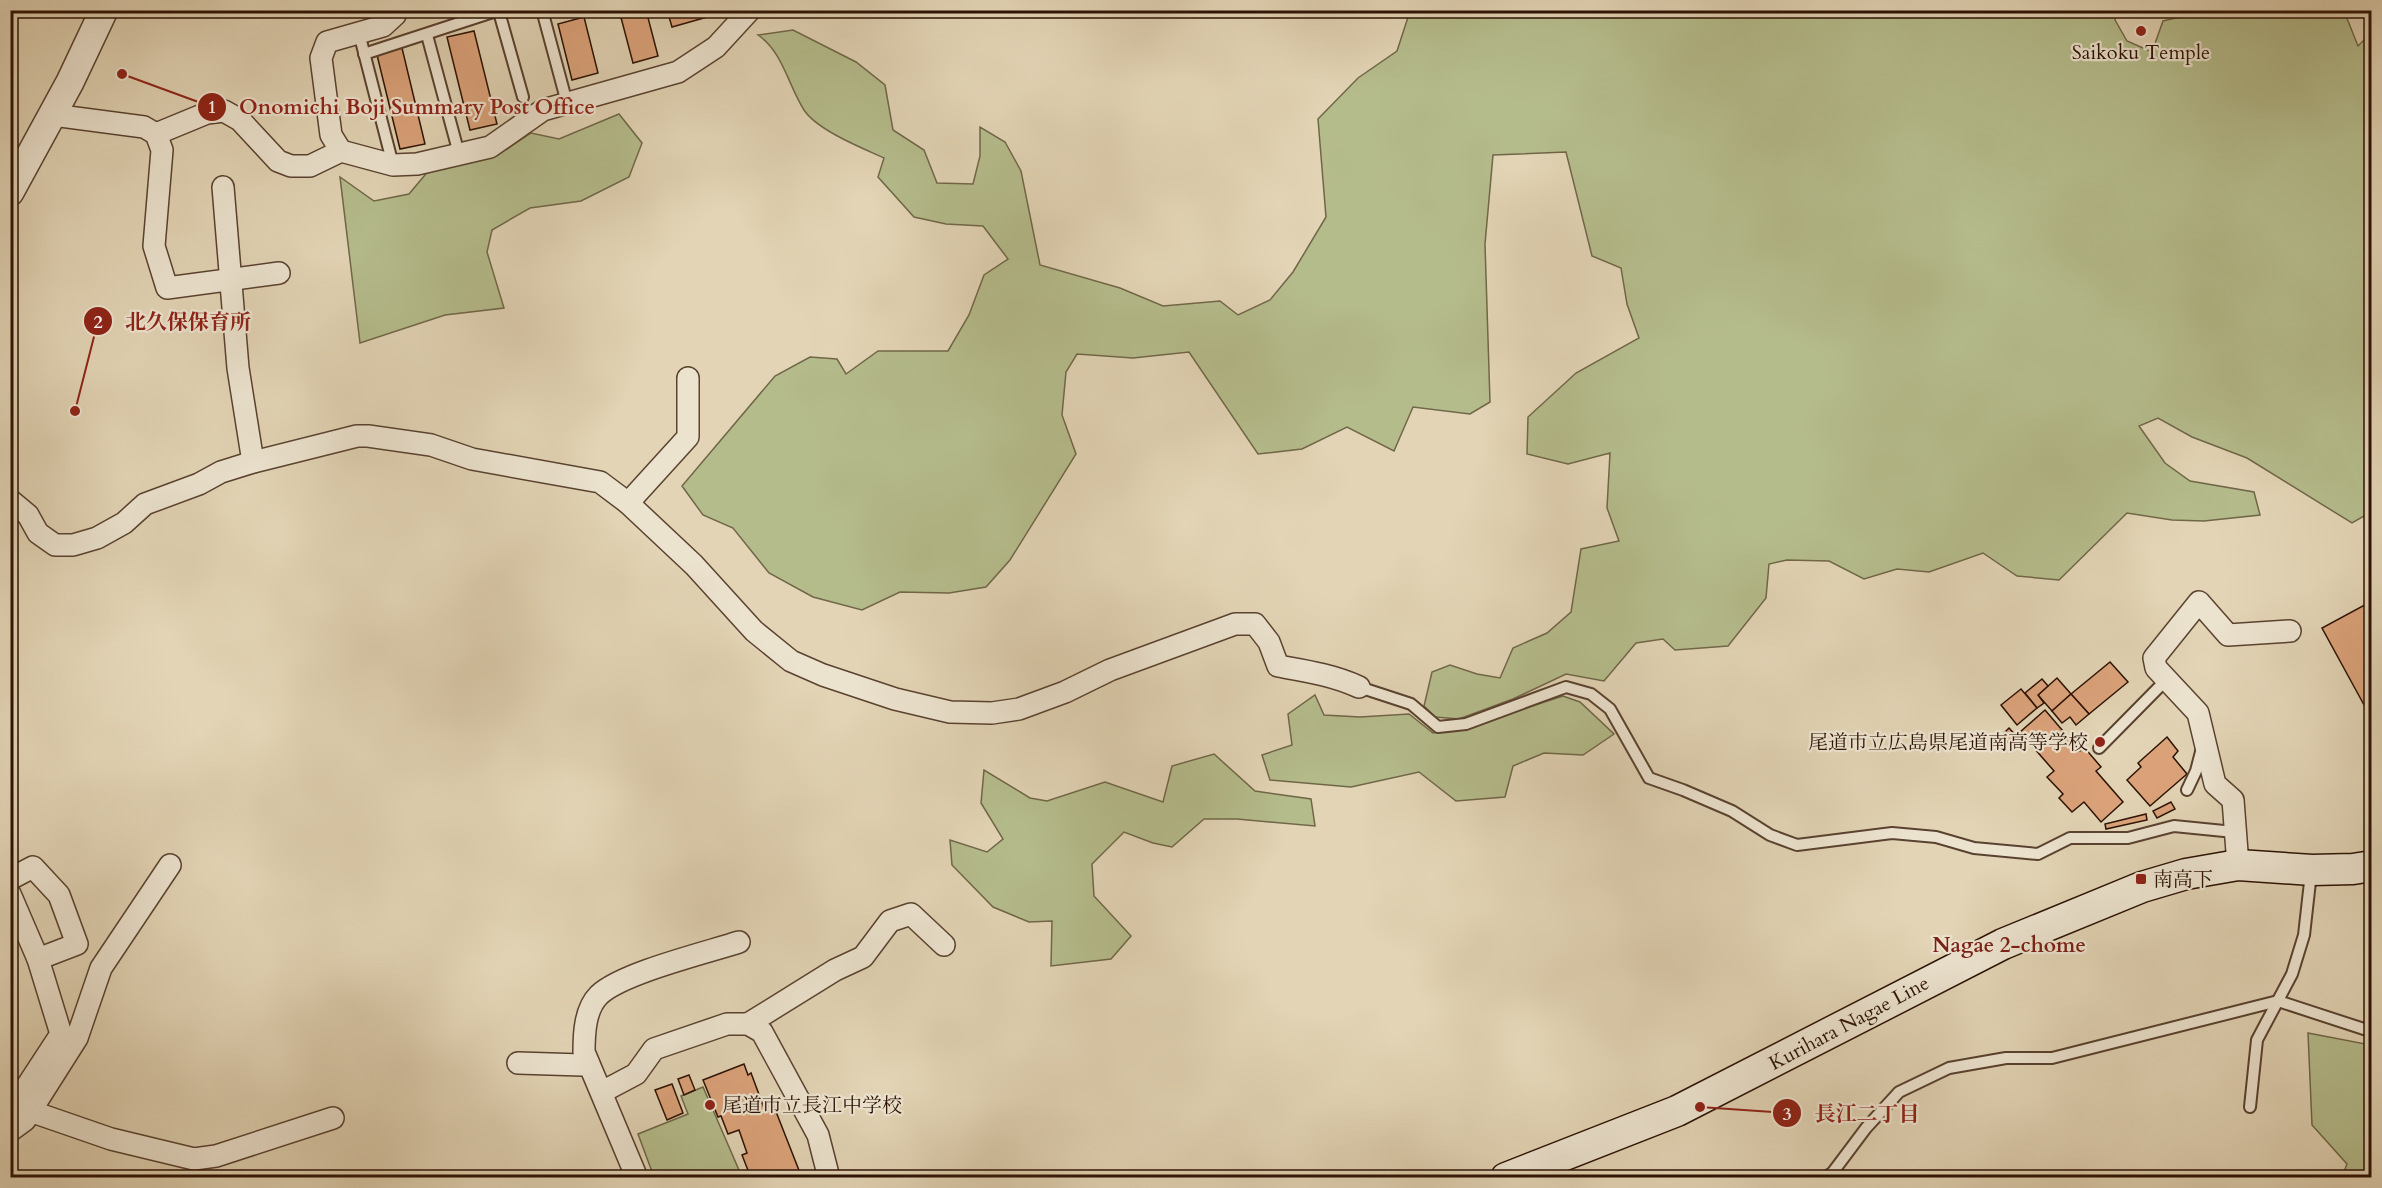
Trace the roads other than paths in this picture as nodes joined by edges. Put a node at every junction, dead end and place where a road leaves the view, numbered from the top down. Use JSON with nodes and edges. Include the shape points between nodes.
{"nodes":[{"id":1,"x":104,"y":10,"type":"edge"},
{"id":2,"x":395,"y":10,"type":"edge"},
{"id":3,"x":512,"y":10,"type":"edge"},
{"id":4,"x":543,"y":10,"type":"edge"},
{"id":5,"x":750,"y":10,"type":"edge"},
{"id":6,"x":500,"y":12,"type":"junction"},
{"id":7,"x":359,"y":33,"type":"junction"},
{"id":8,"x":427,"y":35,"type":"junction"},
{"id":9,"x":364,"y":54,"type":"junction"},
{"id":10,"x":523,"y":97,"type":"dead end"},
{"id":11,"x":567,"y":103,"type":"junction"},
{"id":12,"x":53,"y":114,"type":"junction"},
{"id":13,"x":156,"y":134,"type":"junction"},
{"id":14,"x":341,"y":151,"type":"junction"},
{"id":15,"x":459,"y":154,"type":"junction"},
{"id":16,"x":393,"y":165,"type":"junction"},
{"id":17,"x":223,"y":187,"type":"dead end"},
{"id":18,"x":10,"y":192,"type":"edge"},
{"id":19,"x":279,"y":273,"type":"dead end"},
{"id":20,"x":230,"y":280,"type":"junction"},
{"id":21,"x":688,"y":378,"type":"dead end"},
{"id":22,"x":253,"y":462,"type":"junction"},
{"id":23,"x":10,"y":500,"type":"edge"},
{"id":24,"x":628,"y":503,"type":"junction"},
{"id":25,"x":2290,"y":631,"type":"dead end"},
{"id":26,"x":2167,"y":679,"type":"junction"},
{"id":27,"x":1359,"y":687,"type":"joint"},
{"id":28,"x":2204,"y":738,"type":"junction"},
{"id":29,"x":2099,"y":748,"type":"dead end"},
{"id":30,"x":2187,"y":790,"type":"dead end"},
{"id":31,"x":2234,"y":832,"type":"junction"},
{"id":32,"x":170,"y":865,"type":"dead end"},
{"id":33,"x":2238,"y":865,"type":"junction"},
{"id":34,"x":2372,"y":866,"type":"edge"},
{"id":35,"x":2312,"y":870,"type":"junction"},
{"id":36,"x":10,"y":879,"type":"edge"},
{"id":37,"x":10,"y":894,"type":"edge"},
{"id":38,"x":739,"y":942,"type":"dead end"},
{"id":39,"x":944,"y":945,"type":"dead end"},
{"id":40,"x":38,"y":959,"type":"junction"},
{"id":41,"x":2278,"y":1001,"type":"junction"},
{"id":42,"x":748,"y":1024,"type":"junction"},
{"id":43,"x":2372,"y":1029,"type":"edge"},
{"id":44,"x":588,"y":1062,"type":"junction"},
{"id":45,"x":518,"y":1063,"type":"dead end"},
{"id":46,"x":602,"y":1092,"type":"junction"},
{"id":47,"x":2250,"y":1107,"type":"dead end"},
{"id":48,"x":333,"y":1118,"type":"dead end"},
{"id":49,"x":15,"y":1121,"type":"edge"},
{"id":50,"x":199,"y":1168,"type":"edge"},
{"id":51,"x":637,"y":1178,"type":"edge"},
{"id":52,"x":829,"y":1178,"type":"edge"},
{"id":53,"x":1506,"y":1178,"type":"edge"},
{"id":54,"x":1825,"y":1178,"type":"edge"}],
"edges":[{"from":1,"to":12,"type":"street"},
{"from":2,"to":7,"type":"street","via":[[383,26]]},
{"from":3,"to":6,"type":"lane"},
{"from":4,"to":11,"type":"lane"},
{"from":5,"to":11,"type":"street","via":[[717,47],[678,72]]},
{"from":6,"to":8,"type":"lane"},
{"from":6,"to":10,"type":"lane"},
{"from":7,"to":9,"type":"lane"},
{"from":7,"to":14,"type":"street","via":[[327,42],[321,58],[331,135]]},
{"from":8,"to":9,"type":"lane"},
{"from":8,"to":15,"type":"lane"},
{"from":9,"to":16,"type":"lane"},
{"from":11,"to":15,"type":"street","via":[[543,110],[490,147]]},
{"from":12,"to":13,"type":"street","via":[[144,127]]},
{"from":12,"to":18,"type":"street"},
{"from":13,"to":14,"type":"street","via":[[207,113],[224,111],[240,120],[278,161],[291,166],[310,166]]},
{"from":13,"to":20,"type":"street","via":[[162,150],[154,246],[167,288]]},
{"from":14,"to":16,"type":"street"},
{"from":15,"to":16,"type":"street"},
{"from":17,"to":20,"type":"street"},
{"from":19,"to":20,"type":"street"},
{"from":20,"to":22,"type":"street","via":[[238,368]]},
{"from":21,"to":24,"type":"street","via":[[688,437]]},
{"from":22,"to":23,"type":"street","via":[[145,504],[124,523],[97,538],[73,545],[55,545],[38,533],[28,514]]},
{"from":22,"to":24,"type":"street","via":[[368,435],[600,482]]},
{"from":24,"to":27,"type":"street","via":[[694,565],[754,631],[791,661],[895,699],[950,712],[1019,709],[1110,669],[1235,624],[1255,624],[1269,642],[1278,666],[1317,672]]},
{"from":25,"to":26,"type":"street","via":[[2228,635],[2199,602],[2154,658],[2156,668]]},
{"from":26,"to":28,"type":"street","via":[[2198,712]]},
{"from":26,"to":29,"type":"lane"},
{"from":27,"to":31,"type":"lane","via":[[1411,704],[1438,727],[1466,724],[1566,687],[1591,694],[1610,709],[1649,778],[1732,811],[1770,835],[1797,845],[1892,833],[1936,837],[1974,848],[2038,854],[2070,838],[2128,838],[2174,826]]},
{"from":28,"to":30,"type":"lane"},
{"from":28,"to":31,"type":"street","via":[[2215,784],[2233,800]]},
{"from":31,"to":33,"type":"street"},
{"from":32,"to":49,"type":"street","via":[[101,969],[77,1038]]},
{"from":33,"to":35,"type":"main road","name":"Kurihara Nagae Line"},
{"from":33,"to":53,"type":"main road","name":"Kurihara Nagae Line","via":[[2142,887],[2003,944],[1677,1111],[1555,1164]]},
{"from":34,"to":35,"type":"main road","name":"Kurihara Nagae Line"},
{"from":35,"to":41,"type":"lane","via":[[2304,935],[2292,974]]},
{"from":36,"to":40,"type":"street","via":[[33,867],[59,895],[77,944]]},
{"from":37,"to":40,"type":"street"},
{"from":38,"to":44,"type":"street","via":[[621,980],[598,995],[584,1032]]},
{"from":39,"to":42,"type":"street","via":[[911,914],[890,921],[863,957]]},
{"from":40,"to":49,"type":"street","via":[[61,1035]]},
{"from":41,"to":43,"type":"lane"},
{"from":41,"to":47,"type":"lane","via":[[2257,1040]]},
{"from":41,"to":54,"type":"lane","via":[[2052,1058],[2006,1058],[1949,1068],[1899,1092]]},
{"from":42,"to":46,"type":"street","via":[[727,1024],[654,1049],[636,1074]]},
{"from":42,"to":52,"type":"street","via":[[762,1032],[818,1135]]},
{"from":44,"to":45,"type":"street"},
{"from":44,"to":46,"type":"street"},
{"from":46,"to":51,"type":"street"},
{"from":48,"to":50,"type":"street","via":[[216,1156]]},
{"from":49,"to":50,"type":"street","via":[[111,1139]]}]}
